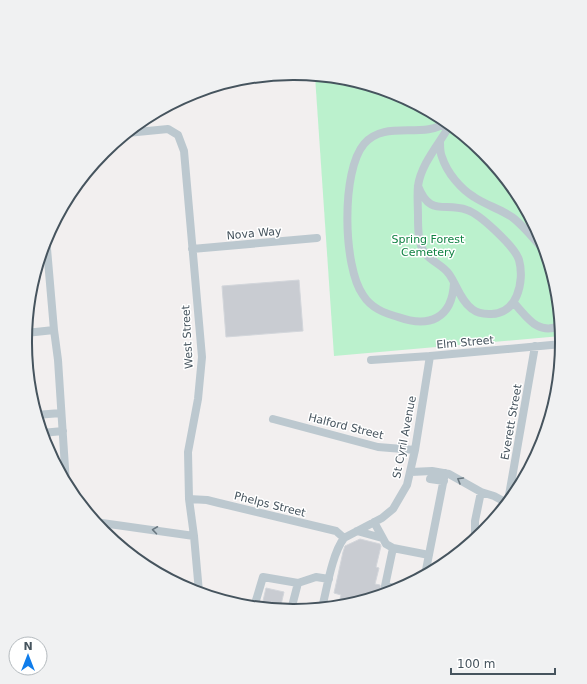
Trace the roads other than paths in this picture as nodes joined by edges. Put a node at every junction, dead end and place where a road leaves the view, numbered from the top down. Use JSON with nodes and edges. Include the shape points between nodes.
{"nodes":[{"id":1,"x":440,"y":126,"type":"edge"},
{"id":2,"x":447,"y":131,"type":"edge"},
{"id":3,"x":138,"y":132,"type":"edge"},
{"id":4,"x":440,"y":142,"type":"junction"},
{"id":5,"x":418,"y":186,"type":"junction"},
{"id":6,"x":317,"y":238,"type":"dead end"},
{"id":7,"x":534,"y":240,"type":"edge"},
{"id":8,"x":192,"y":249,"type":"junction"},
{"id":9,"x":47,"y":254,"type":"edge"},
{"id":10,"x":454,"y":283,"type":"junction"},
{"id":11,"x":514,"y":303,"type":"junction"},
{"id":12,"x":554,"y":328,"type":"edge"},
{"id":13,"x":54,"y":330,"type":"junction"},
{"id":14,"x":33,"y":332,"type":"edge"},
{"id":15,"x":555,"y":345,"type":"edge"},
{"id":16,"x":535,"y":346,"type":"junction"},
{"id":17,"x":430,"y":356,"type":"junction"},
{"id":18,"x":371,"y":360,"type":"dead end"},
{"id":19,"x":61,"y":413,"type":"junction"},
{"id":20,"x":42,"y":414,"type":"edge"},
{"id":21,"x":273,"y":419,"type":"dead end"},
{"id":22,"x":63,"y":431,"type":"junction"},
{"id":23,"x":48,"y":432,"type":"edge"},
{"id":24,"x":415,"y":450,"type":"junction"},
{"id":25,"x":65,"y":470,"type":"edge"},
{"id":26,"x":411,"y":472,"type":"junction"},
{"id":27,"x":444,"y":477,"type":"junction"},
{"id":28,"x":430,"y":479,"type":"dead end"},
{"id":29,"x":510,"y":488,"type":"edge"},
{"id":30,"x":481,"y":492,"type":"junction"},
{"id":31,"x":502,"y":499,"type":"edge"},
{"id":32,"x":188,"y":500,"type":"junction"},
{"id":33,"x":374,"y":522,"type":"junction"},
{"id":34,"x":106,"y":524,"type":"edge"},
{"id":35,"x":475,"y":530,"type":"edge"},
{"id":36,"x":357,"y":531,"type":"junction"},
{"id":37,"x":194,"y":536,"type":"junction"},
{"id":38,"x":344,"y":538,"type":"junction"},
{"id":39,"x":382,"y":538,"type":"junction"},
{"id":40,"x":393,"y":548,"type":"junction"},
{"id":41,"x":429,"y":555,"type":"junction"},
{"id":42,"x":428,"y":566,"type":"edge"},
{"id":43,"x":329,"y":579,"type":"junction"},
{"id":44,"x":298,"y":583,"type":"junction"},
{"id":45,"x":198,"y":586,"type":"edge"},
{"id":46,"x":387,"y":586,"type":"edge"},
{"id":47,"x":256,"y":600,"type":"edge"},
{"id":48,"x":324,"y":602,"type":"edge"},
{"id":49,"x":293,"y":604,"type":"edge"}],
"edges":[{"from":1,"to":10,"type":"street","via":[[427,130],[382,133],[365,143],[359,152],[350,181],[350,254],[354,277],[363,295],[375,308],[402,319],[433,320],[441,316],[454,295]]},
{"from":2,"to":4,"type":"street"},
{"from":3,"to":8,"type":"street","name":"West Street","via":[[168,130],[178,135],[184,152]]},
{"from":4,"to":5,"type":"street","via":[[429,158]]},
{"from":4,"to":7,"type":"street","via":[[445,166],[467,192],[518,222]]},
{"from":5,"to":10,"type":"street","via":[[418,223],[422,247],[428,256],[448,273]]},
{"from":5,"to":11,"type":"street","via":[[427,202],[434,206],[472,212],[508,242],[518,258],[521,271]]},
{"from":6,"to":8,"type":"street","name":"Nova Way"},
{"from":8,"to":32,"type":"street","name":"West Street","via":[[202,357],[198,399],[188,452]]},
{"from":9,"to":13,"type":"street"},
{"from":10,"to":11,"type":"street","via":[[467,305],[481,314],[499,313]]},
{"from":11,"to":12,"type":"street","via":[[536,326]]},
{"from":13,"to":14,"type":"street"},
{"from":13,"to":19,"type":"street"},
{"from":15,"to":16,"type":"street","name":"Elm Street"},
{"from":16,"to":17,"type":"street","name":"Elm Street"},
{"from":16,"to":29,"type":"street","name":"Everett Street"},
{"from":17,"to":18,"type":"street","name":"Elm Street"},
{"from":17,"to":24,"type":"street","name":"St Cyril Avenue"},
{"from":19,"to":20,"type":"street"},
{"from":19,"to":22,"type":"street"},
{"from":21,"to":24,"type":"street","name":"Halford Street","via":[[378,447]]},
{"from":22,"to":23,"type":"street"},
{"from":22,"to":25,"type":"street"},
{"from":24,"to":26,"type":"street","name":"St Cyril Avenue"},
{"from":26,"to":27,"type":"street","via":[[432,472]]},
{"from":26,"to":33,"type":"street","name":"St Cyril Avenue","via":[[407,485],[393,509]]},
{"from":27,"to":28,"type":"street"},
{"from":30,"to":27,"type":"street","one_way":true},
{"from":27,"to":41,"type":"street"},
{"from":30,"to":31,"type":"street"},
{"from":30,"to":35,"type":"street"},
{"from":32,"to":37,"type":"street","name":"West Street"},
{"from":32,"to":38,"type":"street","name":"Phelps Street","via":[[207,500],[336,531]]},
{"from":33,"to":36,"type":"street","name":"St Cyril Avenue"},
{"from":33,"to":39,"type":"street"},
{"from":37,"to":34,"type":"street","one_way":true},
{"from":36,"to":38,"type":"street","name":"St Cyril Avenue"},
{"from":36,"to":39,"type":"street"},
{"from":37,"to":45,"type":"street","name":"West Street"},
{"from":38,"to":43,"type":"street","via":[[336,552]]},
{"from":39,"to":40,"type":"street"},
{"from":40,"to":41,"type":"street"},
{"from":40,"to":46,"type":"street","via":[[385,586]]},
{"from":41,"to":42,"type":"street"},
{"from":43,"to":44,"type":"street","via":[[316,577]]},
{"from":43,"to":48,"type":"street"},
{"from":44,"to":47,"type":"street","via":[[263,577]]},
{"from":44,"to":49,"type":"street"}]}
